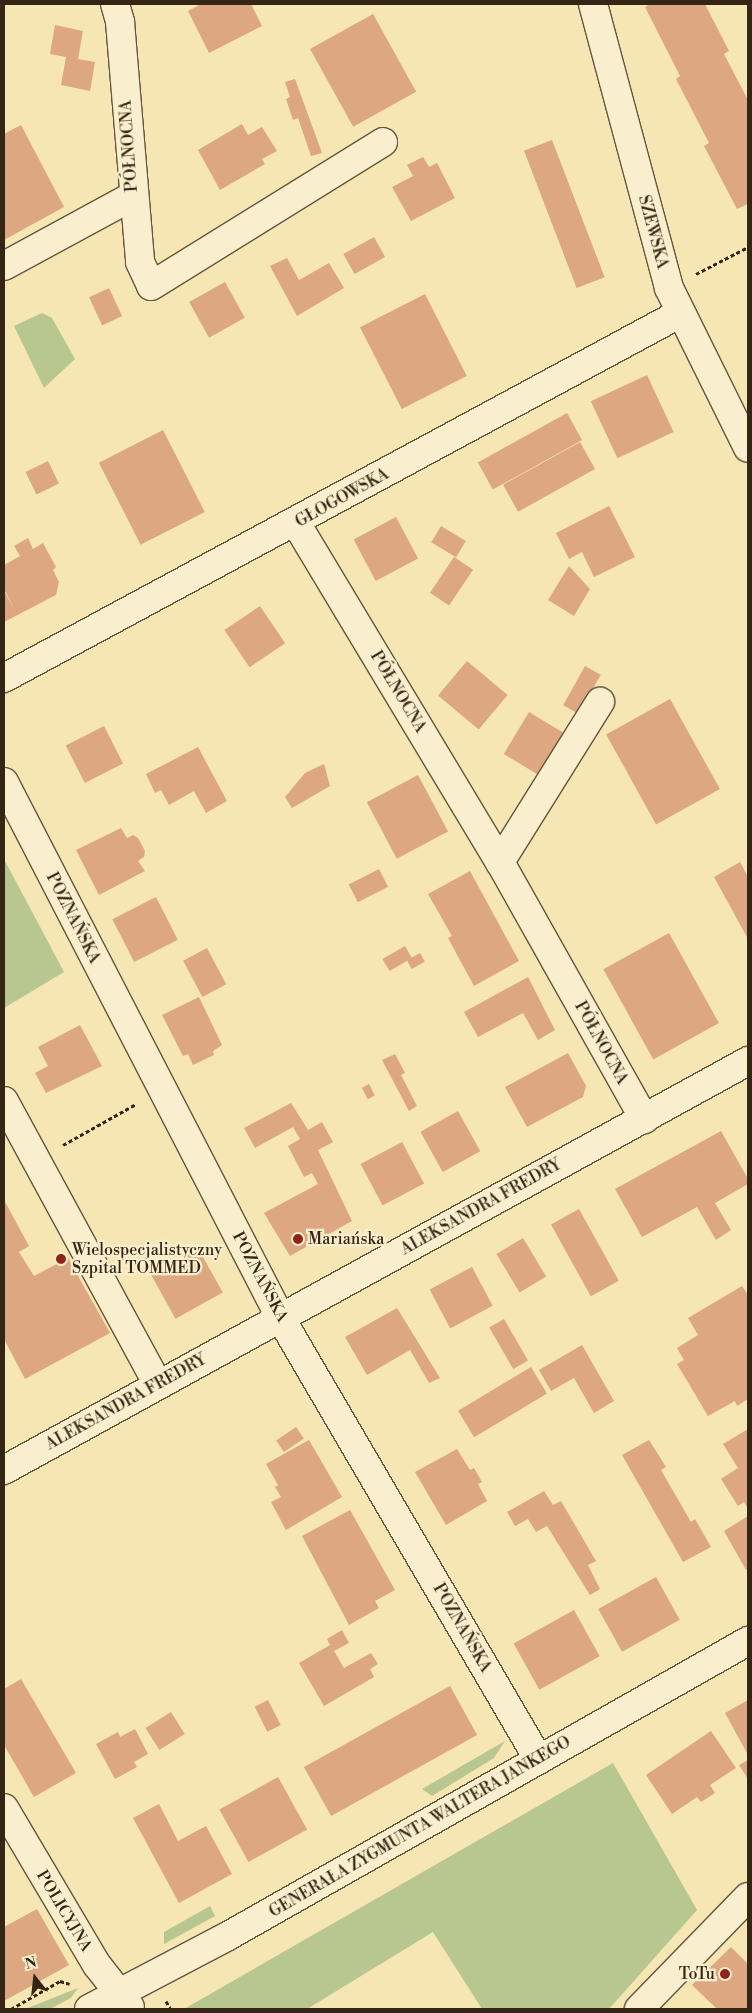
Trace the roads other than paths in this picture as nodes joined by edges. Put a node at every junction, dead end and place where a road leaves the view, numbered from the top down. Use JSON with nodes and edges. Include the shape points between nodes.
{"nodes":[{"id":1,"x":115,"y":4,"type":"edge"},
{"id":2,"x":592,"y":4,"type":"edge"},
{"id":3,"x":383,"y":142,"type":"dead end"},
{"id":4,"x":133,"y":196,"type":"junction"},
{"id":5,"x":4,"y":266,"type":"edge"},
{"id":6,"x":679,"y":314,"type":"junction"},
{"id":7,"x":748,"y":448,"type":"edge"},
{"id":8,"x":296,"y":523,"type":"junction"},
{"id":9,"x":4,"y":678,"type":"edge"},
{"id":10,"x":600,"y":702,"type":"dead end"},
{"id":11,"x":4,"y":782,"type":"edge"},
{"id":12,"x":500,"y":862,"type":"junction"},
{"id":13,"x":748,"y":1062,"type":"edge"},
{"id":14,"x":4,"y":1101,"type":"edge"},
{"id":15,"x":644,"y":1119,"type":"junction"},
{"id":16,"x":280,"y":1317,"type":"junction"},
{"id":17,"x":158,"y":1385,"type":"junction"},
{"id":18,"x":4,"y":1470,"type":"edge"},
{"id":19,"x":748,"y":1641,"type":"edge"},
{"id":20,"x":539,"y":1760,"type":"junction"},
{"id":21,"x":4,"y":1808,"type":"edge"},
{"id":22,"x":748,"y":1897,"type":"edge"},
{"id":23,"x":125,"y":2001,"type":"edge"},
{"id":24,"x":89,"y":2009,"type":"edge"},
{"id":25,"x":639,"y":2009,"type":"edge"}],
"edges":[{"from":1,"to":4,"type":"street","name":"PÓŁNOCNA","via":[[120,22]]},
{"from":2,"to":6,"type":"street","name":"SZEWSKA","via":[[659,256]]},
{"from":3,"to":4,"type":"street","name":"PÓŁNOCNA","via":[[151,286],[140,262]]},
{"from":4,"to":5,"type":"street"},
{"from":6,"to":7,"type":"street","name":"SZEWSKA"},
{"from":6,"to":8,"type":"street","name":"GŁOGOWSKA"},
{"from":8,"to":9,"type":"street","name":"GŁOGOWSKA"},
{"from":8,"to":12,"type":"street","name":"PÓŁNOCNA"},
{"from":10,"to":12,"type":"street"},
{"from":11,"to":16,"type":"street","name":"POZNAŃSKA"},
{"from":12,"to":15,"type":"street","name":"PÓŁNOCNA"},
{"from":13,"to":15,"type":"street","name":"ALEKSANDRA FREDRY"},
{"from":14,"to":17,"type":"street"},
{"from":15,"to":16,"type":"street","name":"ALEKSANDRA FREDRY"},
{"from":16,"to":17,"type":"street","name":"ALEKSANDRA FREDRY"},
{"from":16,"to":20,"type":"street","name":"POZNAŃSKA"},
{"from":17,"to":18,"type":"street","name":"ALEKSANDRA FREDRY"},
{"from":19,"to":20,"type":"street","name":"GENERAŁA ZYGMUNTA WALTERA JANKEGO"},
{"from":20,"to":23,"type":"street","name":"GENERAŁA ZYGMUNTA WALTERA JANKEGO"},
{"from":21,"to":23,"type":"street","name":"POLICYJNA","via":[[97,1965]]},
{"from":22,"to":25,"type":"street"},
{"from":23,"to":24,"type":"street","name":"GENERAŁA ZYGMUNTA WALTERA JANKEGO"}]}
